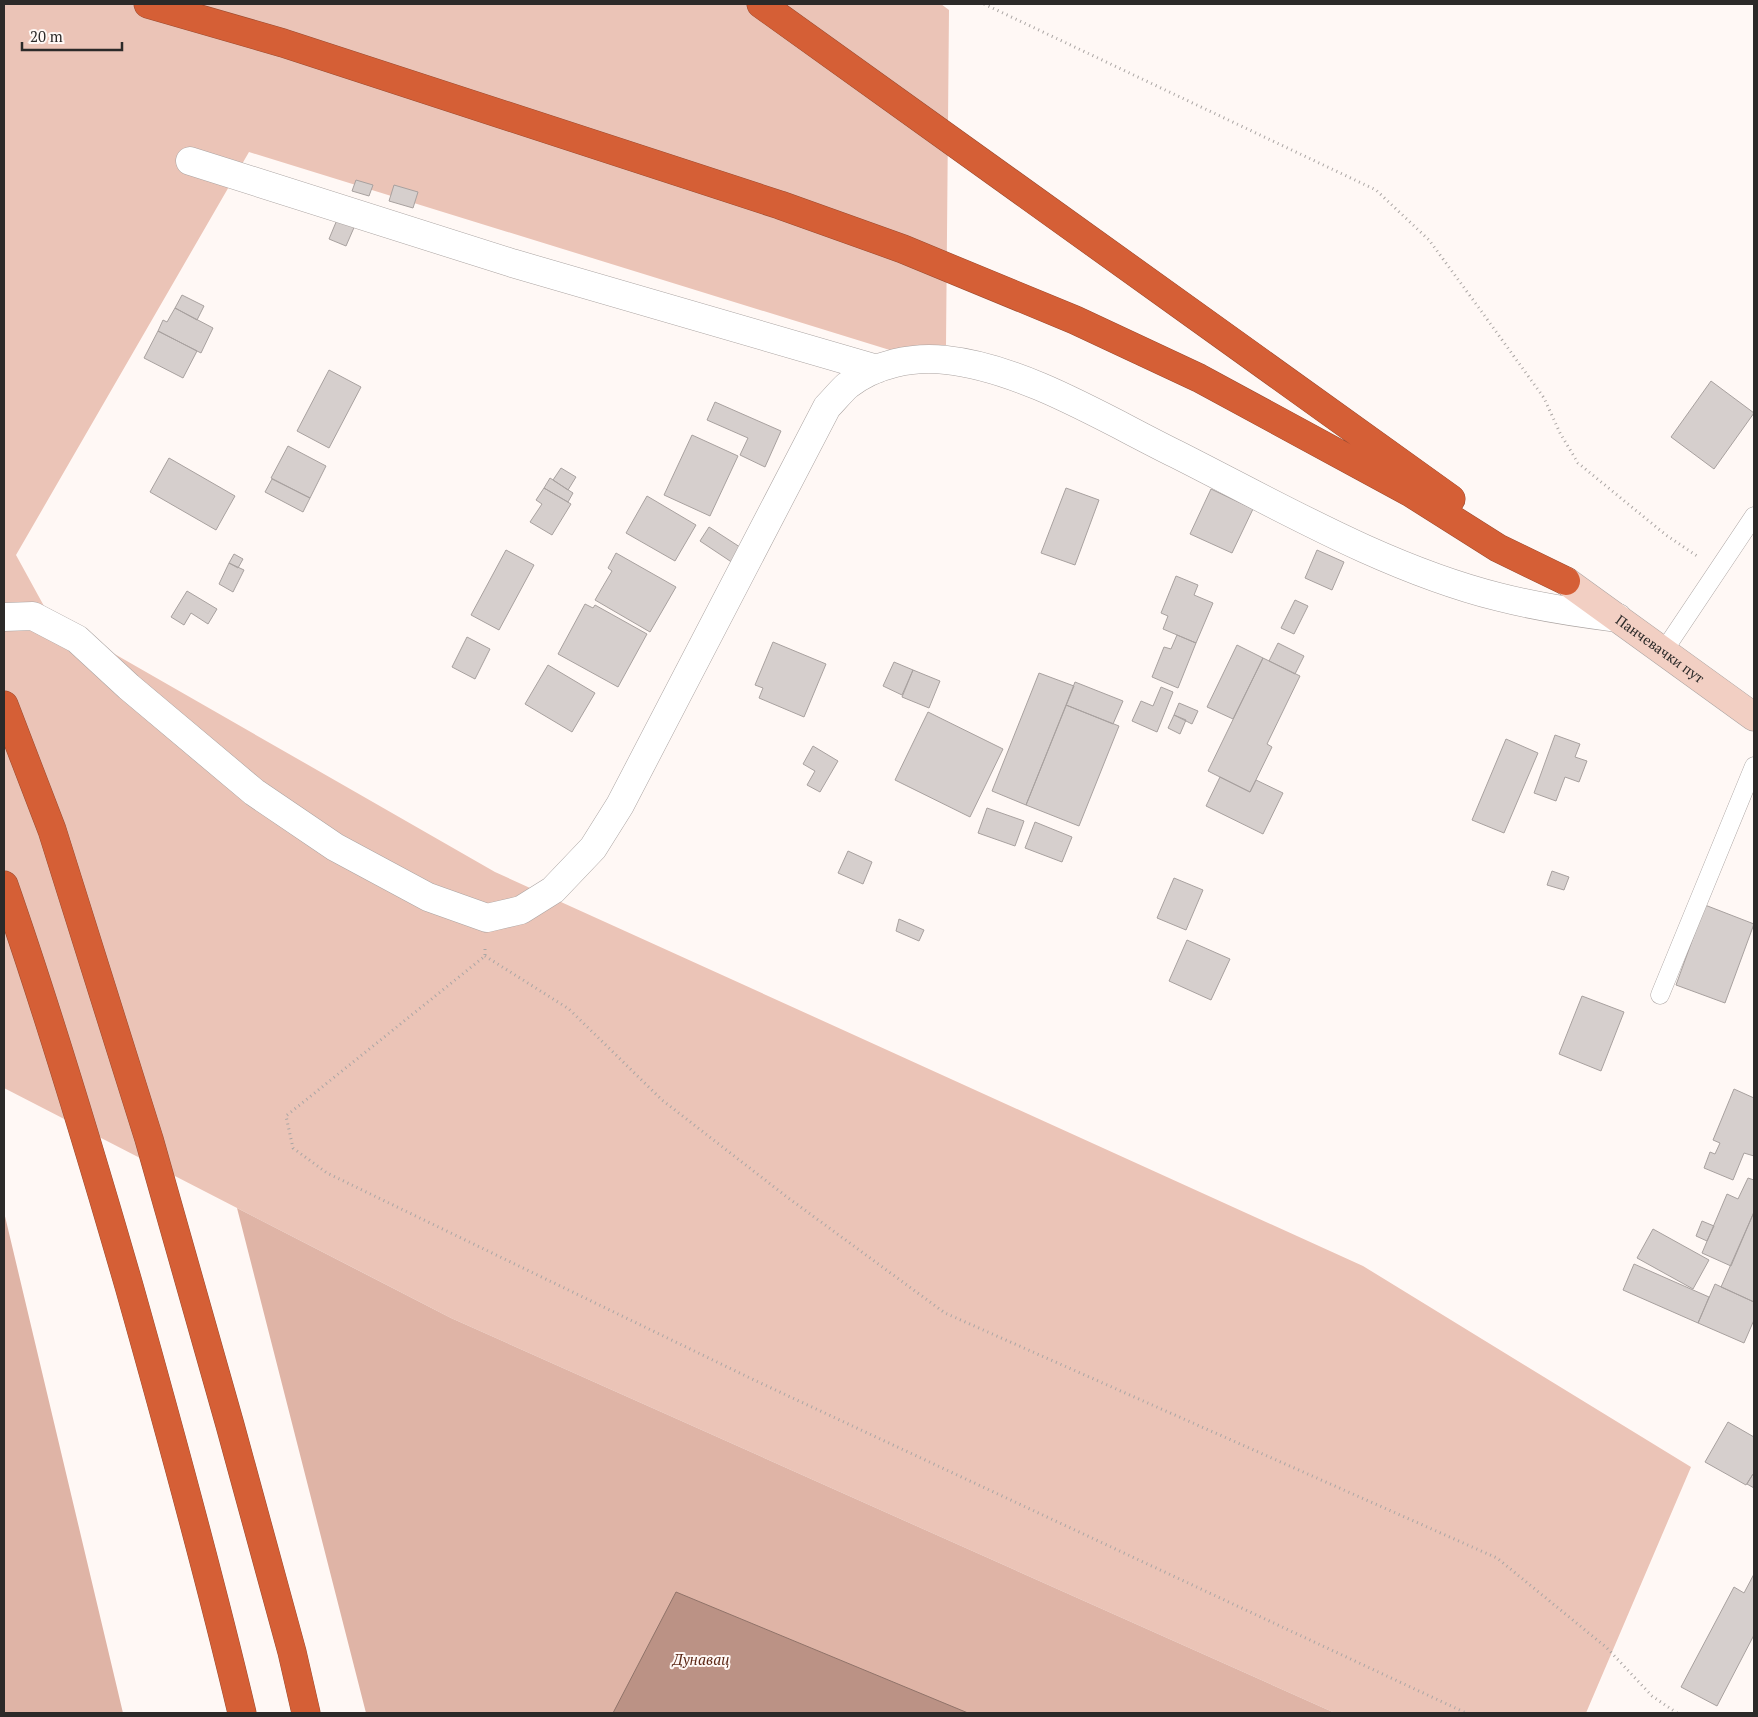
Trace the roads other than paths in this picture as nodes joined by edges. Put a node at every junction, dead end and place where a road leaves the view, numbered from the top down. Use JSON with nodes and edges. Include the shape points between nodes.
{"nodes":[{"id":1,"x":148,"y":4,"type":"edge"},
{"id":2,"x":761,"y":4,"type":"edge"},
{"id":3,"x":190,"y":161,"type":"dead end"},
{"id":4,"x":876,"y":369,"type":"junction"},
{"id":5,"x":1754,"y":516,"type":"edge"},
{"id":6,"x":1566,"y":581,"type":"junction"},
{"id":7,"x":4,"y":617,"type":"edge"},
{"id":8,"x":1618,"y":618,"type":"junction"},
{"id":9,"x":1663,"y":652,"type":"junction"},
{"id":10,"x":4,"y":705,"type":"edge"},
{"id":11,"x":1754,"y":717,"type":"edge"},
{"id":12,"x":1754,"y":766,"type":"edge"},
{"id":13,"x":4,"y":885,"type":"edge"},
{"id":14,"x":1660,"y":995,"type":"dead end"},
{"id":15,"x":242,"y":1713,"type":"edge"},
{"id":16,"x":306,"y":1713,"type":"edge"}],
"edges":[{"from":1,"to":6,"type":"highway","via":[[283,43],[780,205],[921,256],[1075,320],[1198,378],[1411,493],[1498,548]]},
{"from":2,"to":6,"type":"highway"},
{"from":3,"to":4,"type":"street","via":[[521,266]]},
{"from":4,"to":7,"type":"street","via":[[849,385],[827,407],[620,805],[593,848],[553,890],[521,910],[486,918],[428,897],[335,847],[254,792],[77,639],[32,616]]},
{"from":4,"to":8,"type":"street","via":[[908,360],[946,360],[1000,370],[1068,400],[1366,548],[1448,581],[1498,597]]},
{"from":5,"to":9,"type":"lane"},
{"from":6,"to":8,"type":"main road","name":"Панчевачки пут"},
{"from":8,"to":9,"type":"main road","name":"Панчевачки пут"},
{"from":9,"to":11,"type":"main road","name":"Панчевачки пут"},
{"from":10,"to":16,"type":"highway","via":[[52,830],[149,1139],[230,1425]]},
{"from":12,"to":14,"type":"lane"},
{"from":13,"to":15,"type":"highway","via":[[85,1135],[154,1374]]}]}
